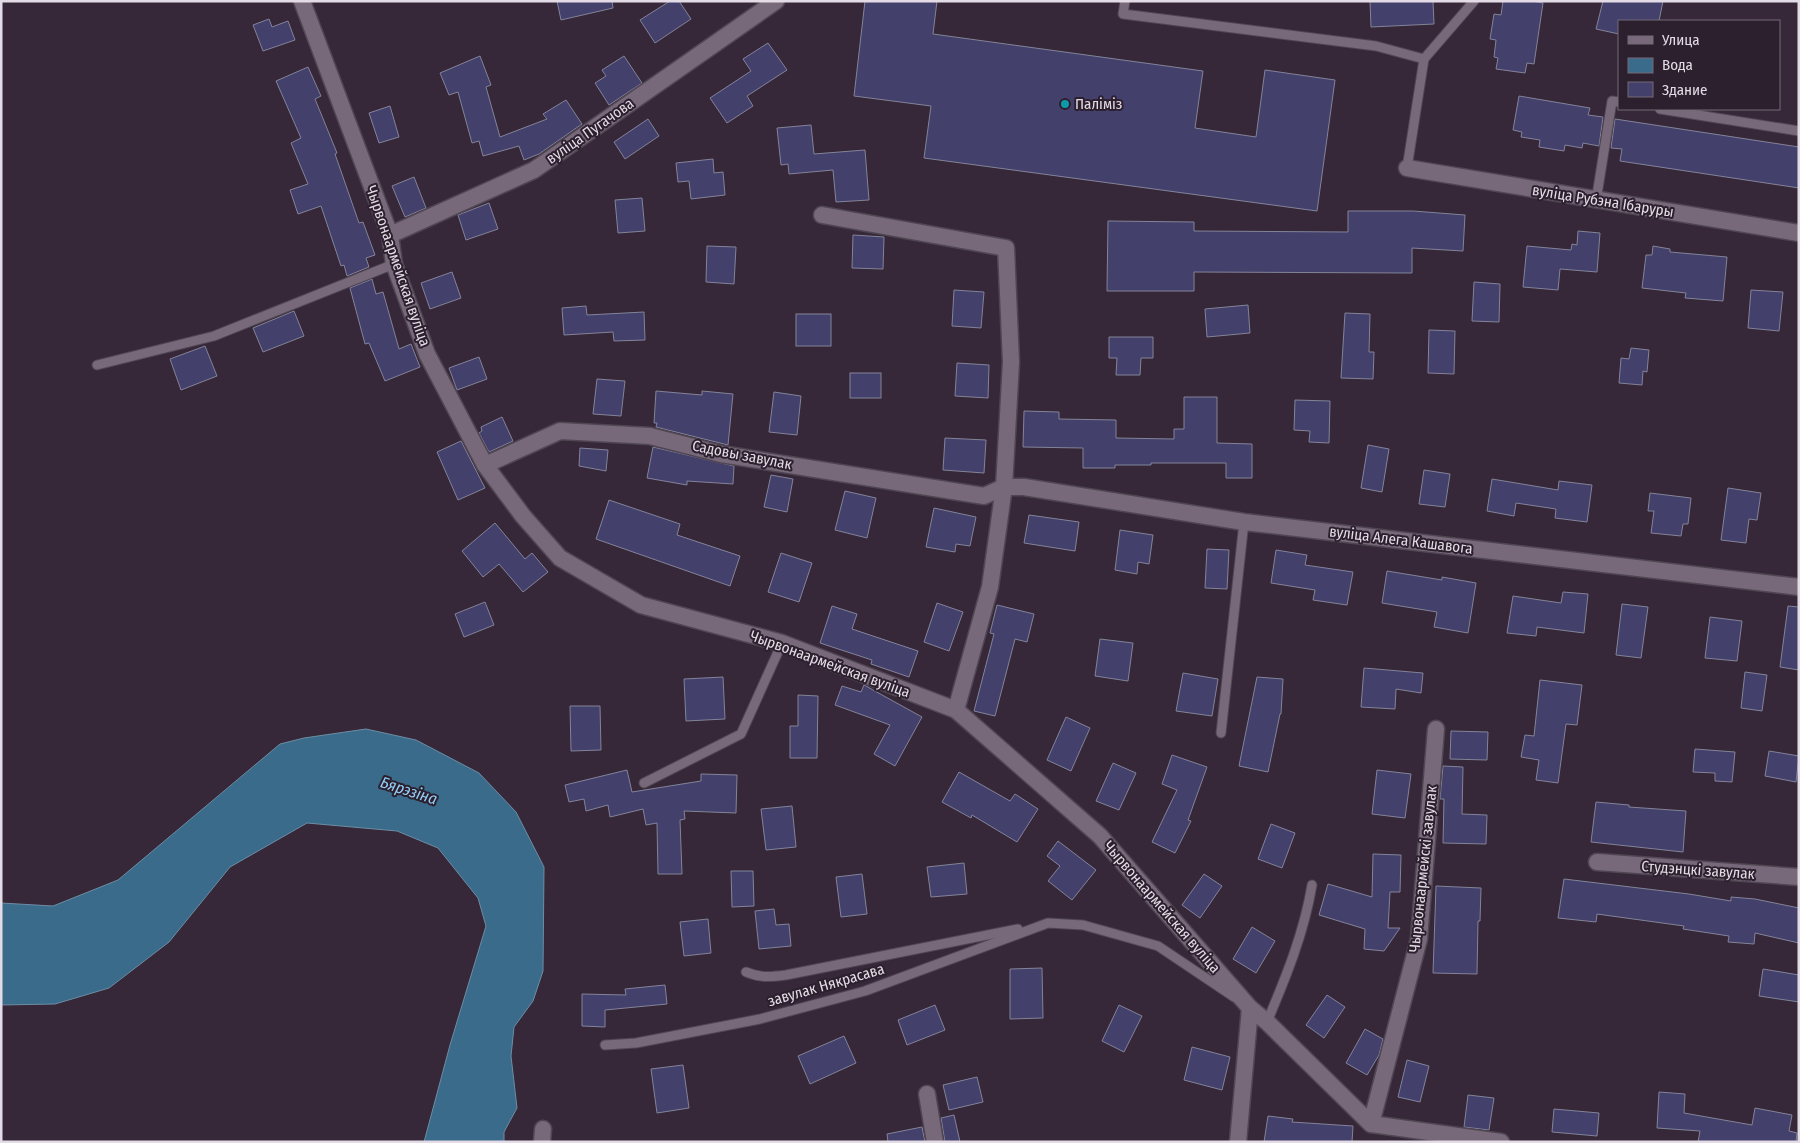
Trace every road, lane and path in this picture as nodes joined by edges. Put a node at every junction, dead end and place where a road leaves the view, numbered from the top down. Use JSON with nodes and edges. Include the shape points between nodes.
{"nodes":[{"id":1,"x":302,"y":1,"type":"edge"},
{"id":2,"x":776,"y":1,"type":"edge"},
{"id":3,"x":1125,"y":1,"type":"edge"},
{"id":4,"x":1474,"y":1,"type":"edge"},
{"id":5,"x":1424,"y":59,"type":"junction"},
{"id":6,"x":1618,"y":102,"type":"edge"},
{"id":7,"x":1666,"y":110,"type":"edge"},
{"id":8,"x":1799,"y":131,"type":"edge"},
{"id":9,"x":1407,"y":168,"type":"joint"},
{"id":10,"x":1596,"y":200,"type":"junction"},
{"id":11,"x":822,"y":215,"type":"dead end"},
{"id":12,"x":1799,"y":233,"type":"edge"},
{"id":13,"x":390,"y":235,"type":"junction"},
{"id":14,"x":394,"y":264,"type":"junction"},
{"id":15,"x":97,"y":366,"type":"dead end"},
{"id":16,"x":485,"y":465,"type":"junction"},
{"id":17,"x":1004,"y":487,"type":"junction"},
{"id":18,"x":1244,"y":522,"type":"junction"},
{"id":19,"x":1799,"y":587,"type":"edge"},
{"id":20,"x":782,"y":643,"type":"junction"},
{"id":21,"x":956,"y":710,"type":"junction"},
{"id":22,"x":1436,"y":729,"type":"dead end"},
{"id":23,"x":1221,"y":733,"type":"dead end"},
{"id":24,"x":644,"y":783,"type":"dead end"},
{"id":25,"x":1597,"y":862,"type":"dead end"},
{"id":26,"x":1799,"y":877,"type":"edge"},
{"id":27,"x":1312,"y":885,"type":"dead end"},
{"id":28,"x":1048,"y":923,"type":"junction"},
{"id":29,"x":746,"y":972,"type":"dead end"},
{"id":30,"x":1250,"y":1008,"type":"junction"},
{"id":31,"x":1267,"y":1022,"type":"junction"},
{"id":32,"x":605,"y":1045,"type":"dead end"},
{"id":33,"x":927,"y":1094,"type":"dead end"},
{"id":34,"x":1371,"y":1124,"type":"junction"},
{"id":35,"x":935,"y":1142,"type":"edge"},
{"id":36,"x":1238,"y":1142,"type":"edge"},
{"id":37,"x":1501,"y":1142,"type":"edge"}],
"edges":[{"from":1,"to":13,"type":"street","name":"Чырвонаармейская вуліца"},
{"from":2,"to":13,"type":"street","name":"вуліца Пугачова","via":[[534,170]]},
{"from":3,"to":5,"type":"lane","via":[[1123,14],[1376,46]]},
{"from":4,"to":5,"type":"lane"},
{"from":5,"to":9,"type":"lane"},
{"from":6,"to":10,"type":"lane","via":[[1612,101]]},
{"from":7,"to":8,"type":"lane"},
{"from":9,"to":10,"type":"street","name":"вуліца Рубэна Ібаруры"},
{"from":10,"to":12,"type":"street","name":"вуліца Рубэна Ібаруры"},
{"from":11,"to":17,"type":"street","via":[[1006,248],[1011,362]]},
{"from":13,"to":14,"type":"street","name":"Чырвонаармейская вуліца"},
{"from":14,"to":15,"type":"lane","via":[[214,336]]},
{"from":14,"to":16,"type":"street","name":"Чырвонаармейская вуліца","via":[[427,354]]},
{"from":16,"to":17,"type":"street","name":"Садовы завулак","via":[[560,431],[650,436],[722,454],[984,496]]},
{"from":16,"to":20,"type":"street","name":"Чырвонаармейская вуліца","via":[[560,558],[641,605]]},
{"from":17,"to":18,"type":"street","name":"вуліца Алега Кашавога","via":[[1024,487]]},
{"from":17,"to":21,"type":"street","via":[[990,587]]},
{"from":18,"to":19,"type":"street","name":"вуліца Алега Кашавога"},
{"from":18,"to":23,"type":"lane"},
{"from":20,"to":21,"type":"street","name":"Чырвонаармейская вуліца"},
{"from":20,"to":24,"type":"lane","via":[[741,734]]},
{"from":21,"to":30,"type":"street","name":"Чырвонаармейская вуліца","via":[[1100,836]]},
{"from":22,"to":34,"type":"street","name":"Чырвонаармейскі завулак","via":[[1419,939]]},
{"from":25,"to":26,"type":"street","name":"Студэнцкі завулак"},
{"from":27,"to":31,"type":"lane","via":[[1307,914],[1287,976]]},
{"from":28,"to":29,"type":"lane","name":"завулак Някрасава","via":[[786,975],[762,977]]},
{"from":28,"to":30,"type":"lane","name":"завулак Някрасава","via":[[1083,925],[1158,946]]},
{"from":28,"to":32,"type":"lane","name":"завулак Някрасава","via":[[865,991],[760,1019],[636,1043]]},
{"from":30,"to":31,"type":"street","name":"Чырвонаармейская вуліца"},
{"from":30,"to":36,"type":"street"},
{"from":31,"to":34,"type":"street","name":"Чырвонаармейская вуліца"},
{"from":33,"to":35,"type":"street"},
{"from":34,"to":37,"type":"street"}]}
